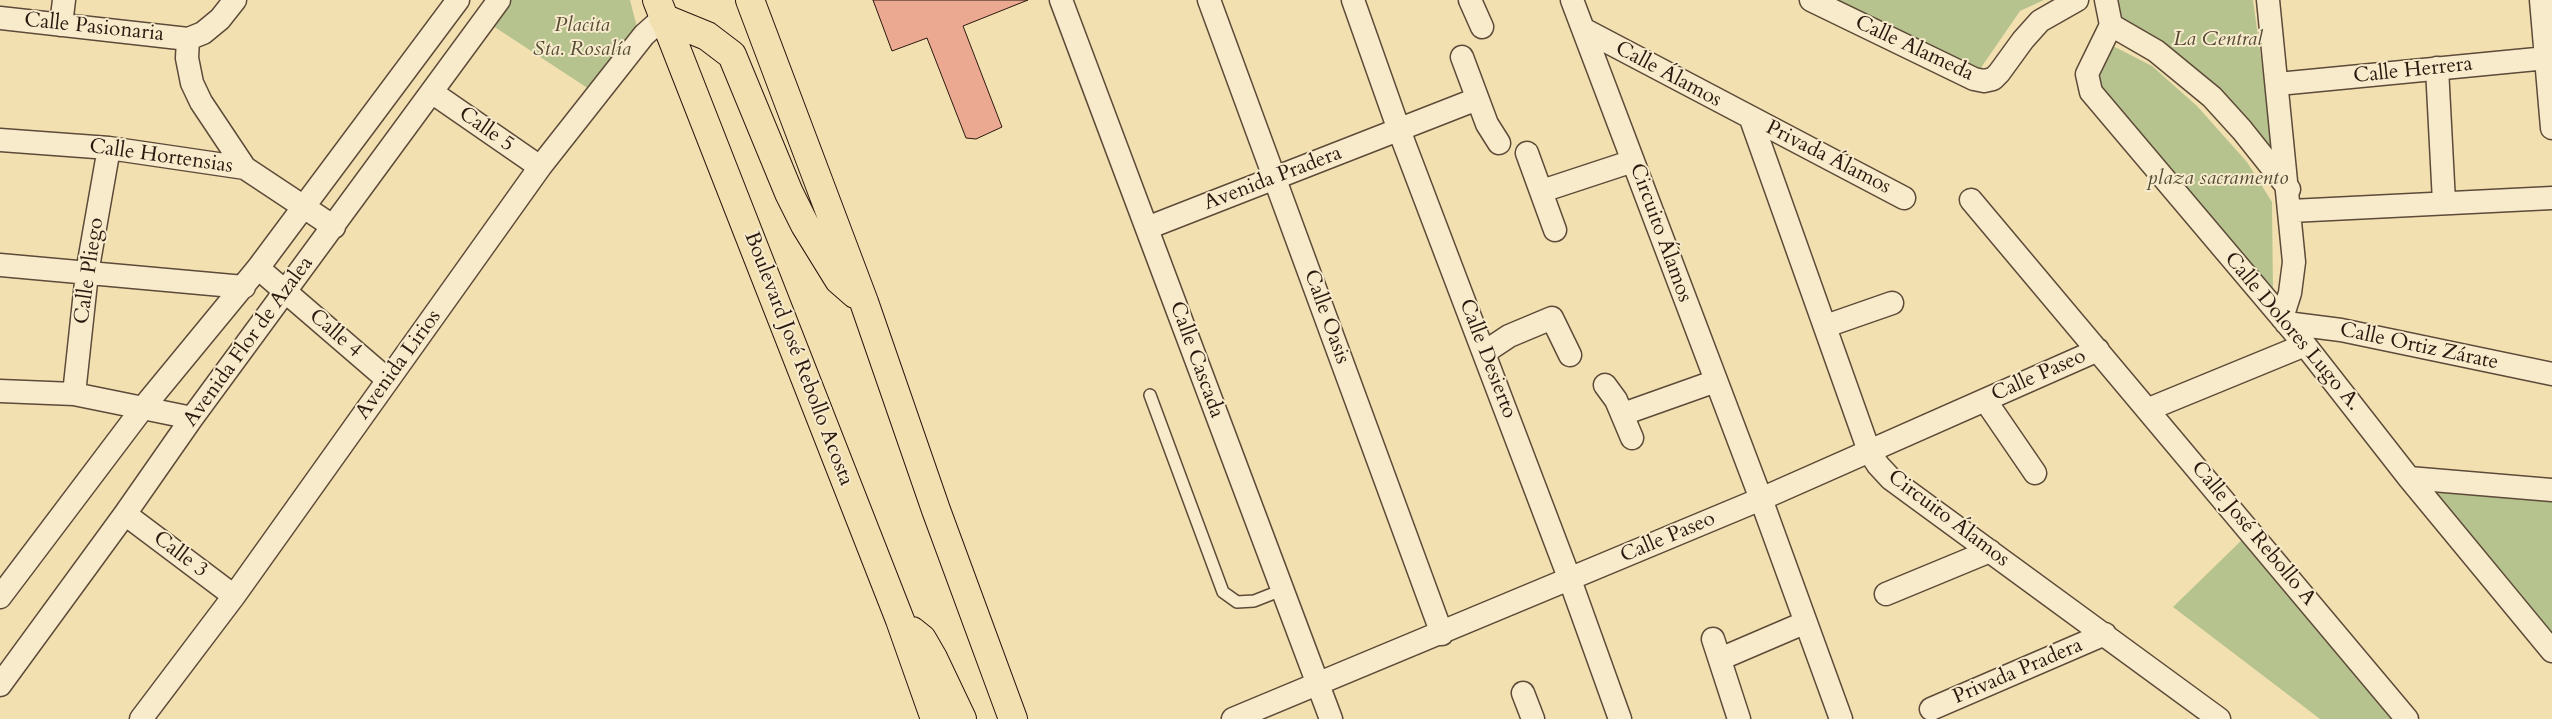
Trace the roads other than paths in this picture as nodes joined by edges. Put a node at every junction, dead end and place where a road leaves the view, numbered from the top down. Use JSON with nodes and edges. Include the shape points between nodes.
{"nodes":[{"id":1,"x":64,"y":0,"type":"edge"},
{"id":2,"x":235,"y":0,"type":"edge"},
{"id":3,"x":458,"y":0,"type":"edge"},
{"id":4,"x":499,"y":0,"type":"edge"},
{"id":5,"x":750,"y":0,"type":"edge"},
{"id":6,"x":1062,"y":0,"type":"edge"},
{"id":7,"x":1208,"y":0,"type":"edge"},
{"id":8,"x":1353,"y":0,"type":"edge"},
{"id":9,"x":1470,"y":0,"type":"edge"},
{"id":10,"x":1572,"y":0,"type":"edge"},
{"id":11,"x":1812,"y":0,"type":"edge"},
{"id":12,"x":2077,"y":0,"type":"edge"},
{"id":13,"x":2106,"y":0,"type":"edge"},
{"id":14,"x":2268,"y":0,"type":"edge"},
{"id":15,"x":2541,"y":0,"type":"edge"},
{"id":16,"x":660,"y":9,"type":"edge"},
{"id":17,"x":0,"y":18,"type":"edge"},
{"id":18,"x":61,"y":25,"type":"junction"},
{"id":19,"x":2111,"y":25,"type":"junction"},
{"id":20,"x":1482,"y":26,"type":"dead end"},
{"id":21,"x":1585,"y":30,"type":"junction"},
{"id":22,"x":188,"y":39,"type":"junction"},
{"id":23,"x":1462,"y":57,"type":"dead end"},
{"id":24,"x":2547,"y":58,"type":"junction"},
{"id":25,"x":2437,"y":68,"type":"junction"},
{"id":26,"x":2278,"y":84,"type":"junction"},
{"id":27,"x":433,"y":93,"type":"junction"},
{"id":28,"x":1477,"y":98,"type":"junction"},
{"id":29,"x":1751,"y":119,"type":"junction"},
{"id":30,"x":2552,"y":128,"type":"edge"},
{"id":31,"x":1399,"y":130,"type":"junction"},
{"id":32,"x":0,"y":140,"type":"edge"},
{"id":33,"x":1499,"y":143,"type":"dead end"},
{"id":34,"x":110,"y":148,"type":"junction"},
{"id":35,"x":1527,"y":152,"type":"dead end"},
{"id":36,"x":1633,"y":161,"type":"junction"},
{"id":37,"x":540,"y":167,"type":"junction"},
{"id":38,"x":245,"y":168,"type":"junction"},
{"id":39,"x":1275,"y":179,"type":"junction"},
{"id":40,"x":1542,"y":191,"type":"junction"},
{"id":41,"x":1904,"y":198,"type":"dead end"},
{"id":42,"x":2552,"y":198,"type":"edge"},
{"id":43,"x":1971,"y":200,"type":"dead end"},
{"id":44,"x":2290,"y":200,"type":"junction"},
{"id":45,"x":2444,"y":202,"type":"junction"},
{"id":46,"x":305,"y":207,"type":"junction"},
{"id":47,"x":334,"y":227,"type":"junction"},
{"id":48,"x":1147,"y":228,"type":"junction"},
{"id":49,"x":1555,"y":230,"type":"dead end"},
{"id":50,"x":0,"y":265,"type":"edge"},
{"id":51,"x":258,"y":268,"type":"junction"},
{"id":52,"x":87,"y":273,"type":"junction"},
{"id":53,"x":244,"y":287,"type":"junction"},
{"id":54,"x":286,"y":292,"type":"junction"},
{"id":55,"x":864,"y":302,"type":"junction"},
{"id":56,"x":1892,"y":303,"type":"dead end"},
{"id":57,"x":2284,"y":320,"type":"junction"},
{"id":58,"x":1826,"y":326,"type":"junction"},
{"id":59,"x":2305,"y":345,"type":"junction"},
{"id":60,"x":2098,"y":350,"type":"junction"},
{"id":61,"x":1485,"y":352,"type":"junction"},
{"id":62,"x":1570,"y":354,"type":"dead end"},
{"id":63,"x":2552,"y":374,"type":"edge"},
{"id":64,"x":388,"y":380,"type":"junction"},
{"id":65,"x":1716,"y":381,"type":"junction"},
{"id":66,"x":1605,"y":385,"type":"dead end"},
{"id":67,"x":0,"y":391,"type":"edge"},
{"id":68,"x":74,"y":394,"type":"junction"},
{"id":69,"x":1150,"y":395,"type":"dead end"},
{"id":70,"x":1985,"y":400,"type":"junction"},
{"id":71,"x":142,"y":409,"type":"junction"},
{"id":72,"x":2149,"y":409,"type":"junction"},
{"id":73,"x":1622,"y":414,"type":"junction"},
{"id":74,"x":192,"y":418,"type":"junction"},
{"id":75,"x":1632,"y":438,"type":"dead end"},
{"id":76,"x":1869,"y":451,"type":"junction"},
{"id":77,"x":2035,"y":473,"type":"dead end"},
{"id":78,"x":2410,"y":478,"type":"junction"},
{"id":79,"x":2552,"y":490,"type":"edge"},
{"id":80,"x":1761,"y":500,"type":"junction"},
{"id":81,"x":125,"y":514,"type":"junction"},
{"id":82,"x":1990,"y":551,"type":"junction"},
{"id":83,"x":1570,"y":580,"type":"junction"},
{"id":84,"x":1282,"y":590,"type":"junction"},
{"id":85,"x":1886,"y":594,"type":"dead end"},
{"id":86,"x":234,"y":596,"type":"junction"},
{"id":87,"x":0,"y":598,"type":"edge"},
{"id":88,"x":900,"y":620,"type":"junction"},
{"id":89,"x":1804,"y":623,"type":"junction"},
{"id":90,"x":1442,"y":634,"type":"junction"},
{"id":91,"x":2105,"y":634,"type":"junction"},
{"id":92,"x":2552,"y":651,"type":"edge"},
{"id":93,"x":1318,"y":684,"type":"junction"},
{"id":94,"x":0,"y":686,"type":"edge"},
{"id":95,"x":1523,"y":693,"type":"dead end"},
{"id":96,"x":1931,"y":709,"type":"dead end"},
{"id":97,"x":2208,"y":717,"type":"edge"},
{"id":98,"x":142,"y":719,"type":"edge"},
{"id":99,"x":935,"y":719,"type":"edge"},
{"id":100,"x":962,"y":719,"type":"edge"},
{"id":101,"x":1013,"y":719,"type":"edge"},
{"id":102,"x":1234,"y":719,"type":"edge"},
{"id":103,"x":1331,"y":719,"type":"edge"},
{"id":104,"x":1533,"y":719,"type":"edge"},
{"id":105,"x":1620,"y":719,"type":"edge"},
{"id":106,"x":1739,"y":719,"type":"edge"},
{"id":107,"x":1841,"y":719,"type":"edge"},
{"id":108,"x":2407,"y":719,"type":"edge"}],
"edges":[{"from":1,"to":18,"type":"street"},
{"from":2,"to":22,"type":"street","via":[[220,19],[203,33]]},
{"from":3,"to":46,"type":"street","name":"Avenida Flor de Azalea"},
{"from":4,"to":27,"type":"street","name":"Avenida Flor de Azalea"},
{"from":5,"to":55,"type":"main road"},
{"from":6,"to":48,"type":"street","name":"Calle Cascada"},
{"from":7,"to":39,"type":"street","name":"Calle Oasis"},
{"from":8,"to":31,"type":"street","name":"Calle Desierto"},
{"from":9,"to":20,"type":"street"},
{"from":10,"to":21,"type":"street","name":"Circuito Álamos"},
{"from":11,"to":12,"type":"street","name":"Calle Alameda","via":[[1984,81],[1999,73],[2040,21]]},
{"from":13,"to":19,"type":"street"},
{"from":14,"to":26,"type":"street"},
{"from":15,"to":24,"type":"street"},
{"from":16,"to":37,"type":"street","name":"Avenida Lirios"},
{"from":16,"to":55,"type":"main road","via":[[707,36],[732,55],[805,226],[839,280]]},
{"from":16,"to":88,"type":"main road","name":"Boulevard José Rebollo Acosta"},
{"from":17,"to":18,"type":"street","name":"Calle Pasionaria"},
{"from":18,"to":22,"type":"street","name":"Calle Pasionaria"},
{"from":19,"to":44,"type":"street","via":[[2156,51],[2212,97],[2242,130]]},
{"from":19,"to":57,"type":"street","name":"Calle Dolores Lugo A.","via":[[2087,74],[2091,92]]},
{"from":21,"to":29,"type":"street","name":"Calle Álamos"},
{"from":21,"to":36,"type":"street","name":"Circuito Álamos"},
{"from":22,"to":38,"type":"street","via":[[187,58],[192,83]]},
{"from":23,"to":28,"type":"street"},
{"from":24,"to":25,"type":"street","name":"Calle Herrera"},
{"from":24,"to":30,"type":"street"},
{"from":25,"to":26,"type":"street","name":"Calle Herrera"},
{"from":25,"to":45,"type":"street"},
{"from":26,"to":44,"type":"street"},
{"from":27,"to":37,"type":"street","name":"Calle 5"},
{"from":27,"to":47,"type":"street","name":"Avenida Flor de Azalea"},
{"from":28,"to":31,"type":"street","name":"Avenida Pradera"},
{"from":28,"to":33,"type":"street","via":[[1486,124]]},
{"from":29,"to":41,"type":"street","name":"Privada Álamos"},
{"from":29,"to":58,"type":"street","name":"Circuito Álamos"},
{"from":31,"to":39,"type":"street","name":"Avenida Pradera"},
{"from":31,"to":61,"type":"street","name":"Calle Desierto"},
{"from":32,"to":34,"type":"street","name":"Calle Hortensias"},
{"from":34,"to":38,"type":"street","name":"Calle Hortensias"},
{"from":34,"to":52,"type":"street","name":"Calle Pliego"},
{"from":35,"to":40,"type":"street"},
{"from":36,"to":40,"type":"street"},
{"from":36,"to":65,"type":"street","name":"Circuito Álamos"},
{"from":37,"to":64,"type":"street","name":"Avenida Lirios"},
{"from":38,"to":46,"type":"street","name":"Calle Hortensias"},
{"from":39,"to":48,"type":"street","name":"Avenida Pradera"},
{"from":39,"to":90,"type":"street","name":"Calle Oasis"},
{"from":40,"to":49,"type":"street"},
{"from":42,"to":45,"type":"street"},
{"from":43,"to":60,"type":"street","name":"Calle José Rebollo A"},
{"from":44,"to":45,"type":"street"},
{"from":44,"to":57,"type":"street","via":[[2294,262]]},
{"from":46,"to":47,"type":"street","name":"Calle Hortensias"},
{"from":46,"to":51,"type":"street","name":"Avenida Flor de Azalea"},
{"from":47,"to":54,"type":"street","name":"Avenida Flor de Azalea"},
{"from":48,"to":84,"type":"street","name":"Calle Cascada"},
{"from":50,"to":52,"type":"street"},
{"from":51,"to":53,"type":"street","name":"Avenida Flor de Azalea"},
{"from":51,"to":54,"type":"street","name":"Calle 4"},
{"from":52,"to":53,"type":"street"},
{"from":52,"to":68,"type":"street","name":"Calle Pliego"},
{"from":53,"to":71,"type":"street","name":"Avenida Flor de Azalea"},
{"from":54,"to":64,"type":"street","name":"Calle 4"},
{"from":54,"to":74,"type":"street","name":"Avenida Flor de Azalea"},
{"from":55,"to":101,"type":"main road"},
{"from":56,"to":58,"type":"street"},
{"from":57,"to":59,"type":"street","name":"Calle Dolores Lugo A."},
{"from":57,"to":63,"type":"street","name":"Calle Ortiz Zárate"},
{"from":58,"to":76,"type":"street","name":"Circuito Álamos"},
{"from":59,"to":72,"type":"street"},
{"from":59,"to":78,"type":"street","name":"Calle Dolores Lugo A."},
{"from":60,"to":70,"type":"street","name":"Calle Paseo"},
{"from":60,"to":72,"type":"street","name":"Calle José Rebollo A"},
{"from":61,"to":62,"type":"street","via":[[1510,336],[1552,318]]},
{"from":61,"to":83,"type":"street","name":"Calle Desierto"},
{"from":64,"to":86,"type":"street","name":"Avenida Lirios"},
{"from":65,"to":73,"type":"street"},
{"from":65,"to":80,"type":"street","name":"Circuito Álamos"},
{"from":66,"to":73,"type":"street"},
{"from":67,"to":68,"type":"street"},
{"from":68,"to":71,"type":"street"},
{"from":69,"to":84,"type":"lane","via":[[1223,592],[1237,602],[1254,601]]},
{"from":70,"to":76,"type":"street","name":"Calle Paseo"},
{"from":70,"to":77,"type":"street"},
{"from":71,"to":74,"type":"street"},
{"from":71,"to":87,"type":"street","name":"Avenida Flor de Azalea"},
{"from":72,"to":108,"type":"street","name":"Calle José Rebollo A"},
{"from":73,"to":75,"type":"street"},
{"from":74,"to":81,"type":"street","name":"Avenida Flor de Azalea"},
{"from":76,"to":80,"type":"street","name":"Calle Paseo"},
{"from":76,"to":82,"type":"street","name":"Circuito Álamos","via":[[1891,479]]},
{"from":78,"to":79,"type":"street"},
{"from":78,"to":92,"type":"street","name":"Calle Dolores Lugo A."},
{"from":80,"to":83,"type":"street","name":"Calle Paseo"},
{"from":80,"to":89,"type":"street","name":"Circuito Álamos"},
{"from":81,"to":86,"type":"street","name":"Calle 3"},
{"from":81,"to":94,"type":"street","name":"Avenida Flor de Azalea"},
{"from":82,"to":85,"type":"street"},
{"from":82,"to":91,"type":"street","name":"Circuito Álamos"},
{"from":83,"to":90,"type":"street","name":"Calle Paseo"},
{"from":83,"to":105,"type":"street","name":"Calle Desierto"},
{"from":84,"to":93,"type":"street","name":"Calle Cascada"},
{"from":86,"to":98,"type":"street","name":"Avenida Lirios"},
{"from":88,"to":99,"type":"main road","name":"Boulevard José Rebollo Acosta"},
{"from":88,"to":100,"type":"main road","via":[[922,639]]},
{"from":89,"to":106,"type":"street","via":[[1716,649]]},
{"from":89,"to":107,"type":"street","name":"Circuito Álamos"},
{"from":90,"to":93,"type":"street","name":"Calle Paseo"},
{"from":91,"to":96,"type":"street","name":"Privada Pradera"},
{"from":91,"to":97,"type":"street","name":"Circuito Álamos"},
{"from":93,"to":102,"type":"street","name":"Calle Paseo"},
{"from":93,"to":103,"type":"street","name":"Calle Cascada"},
{"from":95,"to":104,"type":"street"}]}
